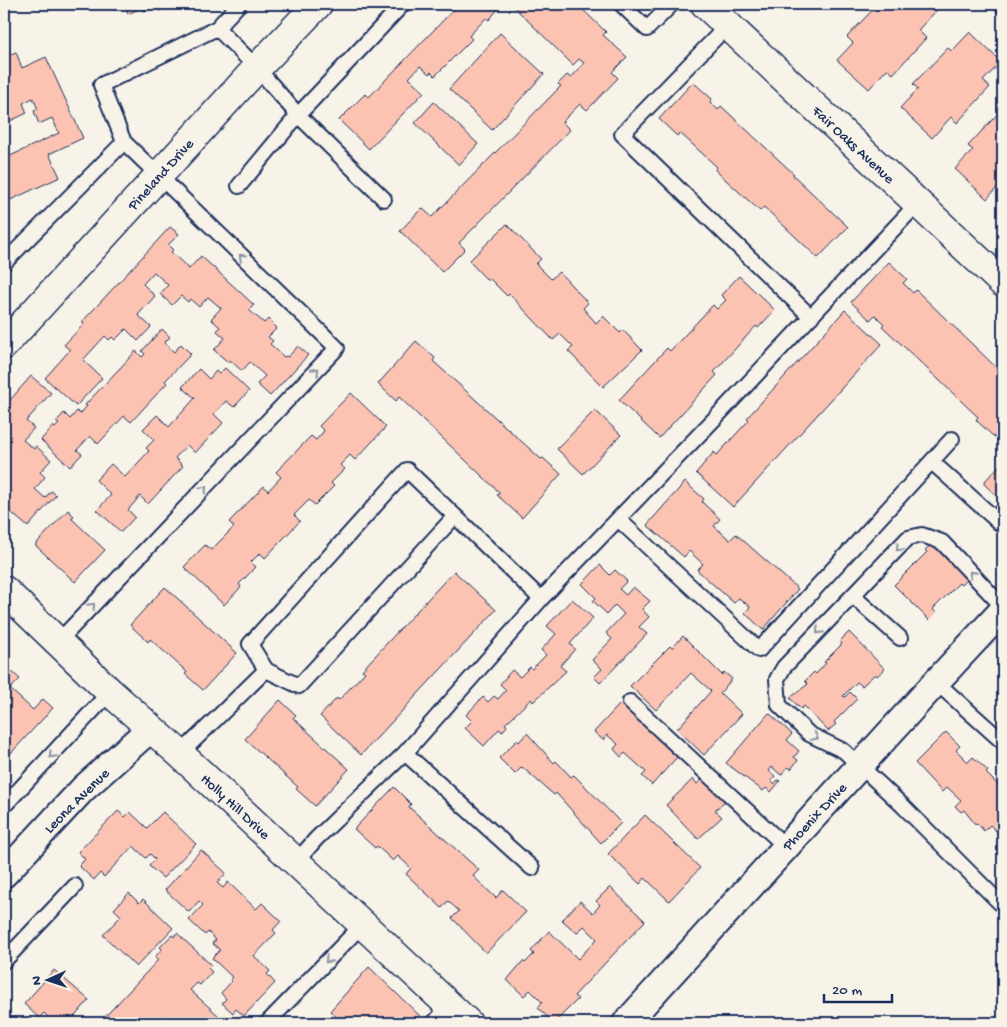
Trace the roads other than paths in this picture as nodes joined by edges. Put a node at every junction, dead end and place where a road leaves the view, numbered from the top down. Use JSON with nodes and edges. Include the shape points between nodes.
{"nodes":[{"id":1,"x":239,"y":4,"type":"edge"},
{"id":2,"x":318,"y":4,"type":"edge"},
{"id":3,"x":403,"y":4,"type":"edge"},
{"id":4,"x":621,"y":4,"type":"edge"},
{"id":5,"x":672,"y":4,"type":"edge"},
{"id":6,"x":704,"y":4,"type":"edge"},
{"id":7,"x":728,"y":25,"type":"junction"},
{"id":8,"x":217,"y":28,"type":"junction"},
{"id":9,"x":257,"y":68,"type":"junction"},
{"id":10,"x":298,"y":115,"type":"junction"},
{"id":11,"x":124,"y":142,"type":"junction"},
{"id":12,"x":158,"y":176,"type":"junction"},
{"id":13,"x":240,"y":186,"type":"dead end"},
{"id":14,"x":384,"y":199,"type":"dead end"},
{"id":15,"x":918,"y":203,"type":"junction"},
{"id":16,"x":4,"y":263,"type":"edge"},
{"id":17,"x":1003,"y":284,"type":"edge"},
{"id":18,"x":811,"y":317,"type":"junction"},
{"id":19,"x":4,"y":345,"type":"edge"},
{"id":20,"x":952,"y":439,"type":"dead end"},
{"id":21,"x":932,"y":462,"type":"junction"},
{"id":22,"x":455,"y":516,"type":"junction"},
{"id":23,"x":618,"y":519,"type":"junction"},
{"id":24,"x":1003,"y":526,"type":"edge"},
{"id":25,"x":4,"y":590,"type":"edge"},
{"id":26,"x":853,"y":596,"type":"junction"},
{"id":27,"x":541,"y":599,"type":"junction"},
{"id":28,"x":1003,"y":608,"type":"edge"},
{"id":29,"x":900,"y":638,"type":"dead end"},
{"id":30,"x":58,"y":642,"type":"junction"},
{"id":31,"x":266,"y":670,"type":"junction"},
{"id":32,"x":936,"y":682,"type":"junction"},
{"id":33,"x":110,"y":692,"type":"junction"},
{"id":34,"x":630,"y":702,"type":"dead end"},
{"id":35,"x":151,"y":728,"type":"junction"},
{"id":36,"x":1003,"y":742,"type":"edge"},
{"id":37,"x":406,"y":753,"type":"junction"},
{"id":38,"x":180,"y":754,"type":"junction"},
{"id":39,"x":860,"y":766,"type":"junction"},
{"id":40,"x":4,"y":806,"type":"edge"},
{"id":41,"x":786,"y":847,"type":"junction"},
{"id":42,"x":296,"y":862,"type":"junction"},
{"id":43,"x":532,"y":868,"type":"dead end"},
{"id":44,"x":4,"y":874,"type":"edge"},
{"id":45,"x":74,"y":886,"type":"dead end"},
{"id":46,"x":1003,"y":906,"type":"edge"},
{"id":47,"x":362,"y":925,"type":"junction"},
{"id":48,"x":4,"y":961,"type":"edge"},
{"id":49,"x":450,"y":1018,"type":"edge"},
{"id":50,"x":267,"y":1023,"type":"edge"},
{"id":51,"x":626,"y":1023,"type":"edge"}],
"edges":[{"from":1,"to":8,"type":"lane"},
{"from":2,"to":9,"type":"street","name":"Pineland Drive"},
{"from":3,"to":10,"type":"lane"},
{"from":4,"to":5,"type":"lane","via":[[647,29]]},
{"from":6,"to":7,"type":"street","name":"Fair Oaks Avenue"},
{"from":7,"to":15,"type":"street","name":"Fair Oaks Avenue"},
{"from":7,"to":18,"type":"lane","via":[[622,134]]},
{"from":8,"to":9,"type":"lane"},
{"from":8,"to":11,"type":"lane","via":[[101,85]]},
{"from":9,"to":10,"type":"lane"},
{"from":9,"to":12,"type":"street","name":"Pineland Drive"},
{"from":10,"to":13,"type":"lane"},
{"from":10,"to":14,"type":"lane"},
{"from":11,"to":12,"type":"lane"},
{"from":11,"to":16,"type":"lane"},
{"from":12,"to":19,"type":"street","name":"Pineland Drive"},
{"from":30,"to":12,"type":"lane","one_way":true,"via":[[337,348]]},
{"from":15,"to":17,"type":"street","name":"Fair Oaks Avenue"},
{"from":15,"to":18,"type":"lane"},
{"from":18,"to":23,"type":"lane"},
{"from":20,"to":21,"type":"lane"},
{"from":21,"to":23,"type":"lane","via":[[759,650]]},
{"from":21,"to":24,"type":"lane"},
{"from":22,"to":27,"type":"lane"},
{"from":22,"to":31,"type":"lane","via":[[298,686]]},
{"from":22,"to":31,"type":"lane","via":[[407,470],[250,644]]},
{"from":23,"to":27,"type":"lane"},
{"from":25,"to":30,"type":"street","name":"Holly Hill Drive"},
{"from":28,"to":26,"type":"lane","one_way":true,"via":[[942,542],[922,535],[908,538]]},
{"from":26,"to":29,"type":"lane"},
{"from":26,"to":39,"type":"lane","one_way":true,"via":[[784,667],[777,679],[779,705],[809,734],[844,751]]},
{"from":27,"to":37,"type":"lane"},
{"from":28,"to":32,"type":"street","name":"Phoenix Drive"},
{"from":30,"to":33,"type":"street","name":"Holly Hill Drive"},
{"from":31,"to":38,"type":"lane"},
{"from":32,"to":36,"type":"lane"},
{"from":32,"to":39,"type":"street","name":"Phoenix Drive"},
{"from":33,"to":35,"type":"street","name":"Holly Hill Drive"},
{"from":33,"to":40,"type":"lane","one_way":true},
{"from":34,"to":41,"type":"lane"},
{"from":35,"to":38,"type":"street","name":"Holly Hill Drive"},
{"from":35,"to":44,"type":"street","name":"Leona Avenue","via":[[83,789]]},
{"from":37,"to":42,"type":"lane"},
{"from":37,"to":43,"type":"lane"},
{"from":38,"to":42,"type":"street","name":"Holly Hill Drive"},
{"from":39,"to":41,"type":"street","name":"Phoenix Drive"},
{"from":39,"to":46,"type":"lane"},
{"from":41,"to":51,"type":"street","name":"Phoenix Drive"},
{"from":42,"to":47,"type":"street","name":"Holly Hill Drive"},
{"from":45,"to":48,"type":"lane"},
{"from":47,"to":49,"type":"street","name":"Holly Hill Drive"},
{"from":47,"to":50,"type":"lane","one_way":true}]}
